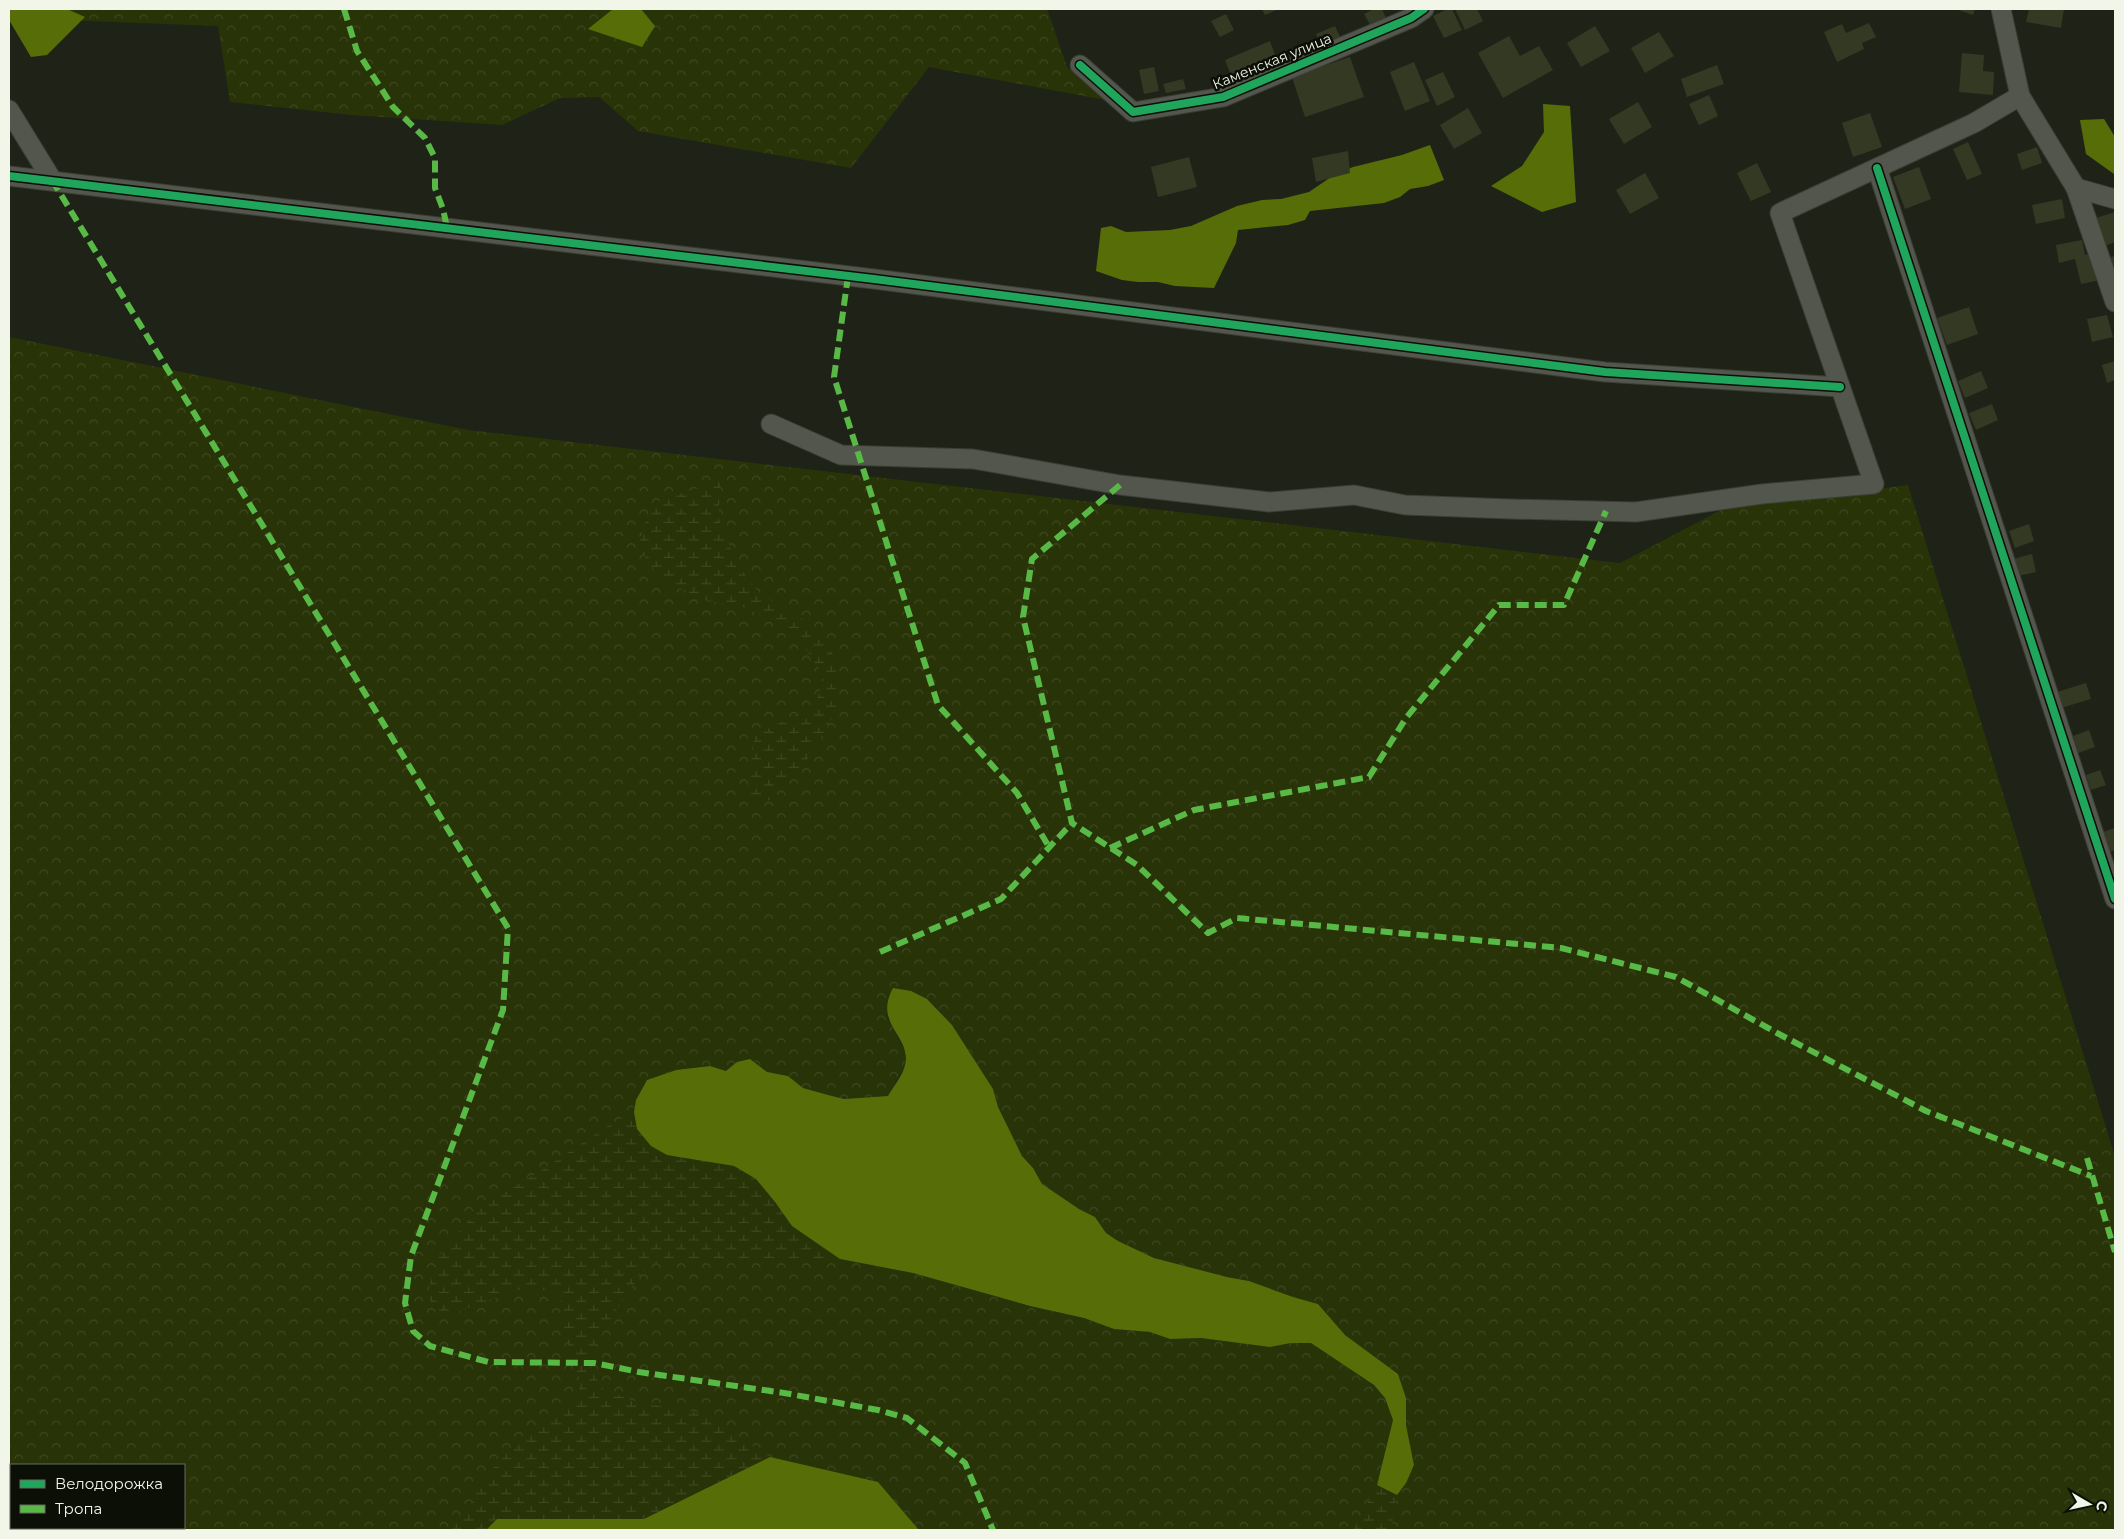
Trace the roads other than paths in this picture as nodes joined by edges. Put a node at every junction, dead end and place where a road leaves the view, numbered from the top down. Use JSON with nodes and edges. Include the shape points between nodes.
{"nodes":[{"id":1,"x":1424,"y":9,"type":"edge"},
{"id":2,"x":2001,"y":9,"type":"edge"},
{"id":3,"x":1080,"y":65,"type":"dead end"},
{"id":4,"x":2020,"y":96,"type":"junction"},
{"id":5,"x":9,"y":110,"type":"edge"},
{"id":6,"x":1877,"y":168,"type":"junction"},
{"id":7,"x":9,"y":176,"type":"edge"},
{"id":8,"x":52,"y":180,"type":"junction"},
{"id":9,"x":2076,"y":188,"type":"junction"},
{"id":10,"x":2115,"y":198,"type":"edge"},
{"id":11,"x":2115,"y":302,"type":"edge"},
{"id":12,"x":1840,"y":387,"type":"junction"},
{"id":13,"x":771,"y":424,"type":"dead end"},
{"id":14,"x":2115,"y":899,"type":"edge"}],
"edges":[{"from":1,"to":3,"type":"street","name":"Каменская улица","via":[[1411,18],[1223,97],[1133,112]]},
{"from":2,"to":4,"type":"street"},
{"from":4,"to":6,"type":"street","via":[[1974,124]]},
{"from":4,"to":9,"type":"street"},
{"from":5,"to":8,"type":"street"},
{"from":6,"to":12,"type":"street","via":[[1780,213]]},
{"from":6,"to":14,"type":"street"},
{"from":7,"to":8,"type":"street"},
{"from":8,"to":12,"type":"street","via":[[874,279],[1606,372]]},
{"from":9,"to":10,"type":"street"},
{"from":9,"to":11,"type":"street"},
{"from":12,"to":13,"type":"street","via":[[1874,484],[1762,494],[1636,512],[1405,505],[1354,495],[1269,502],[1120,485],[973,459],[841,455]]}]}
